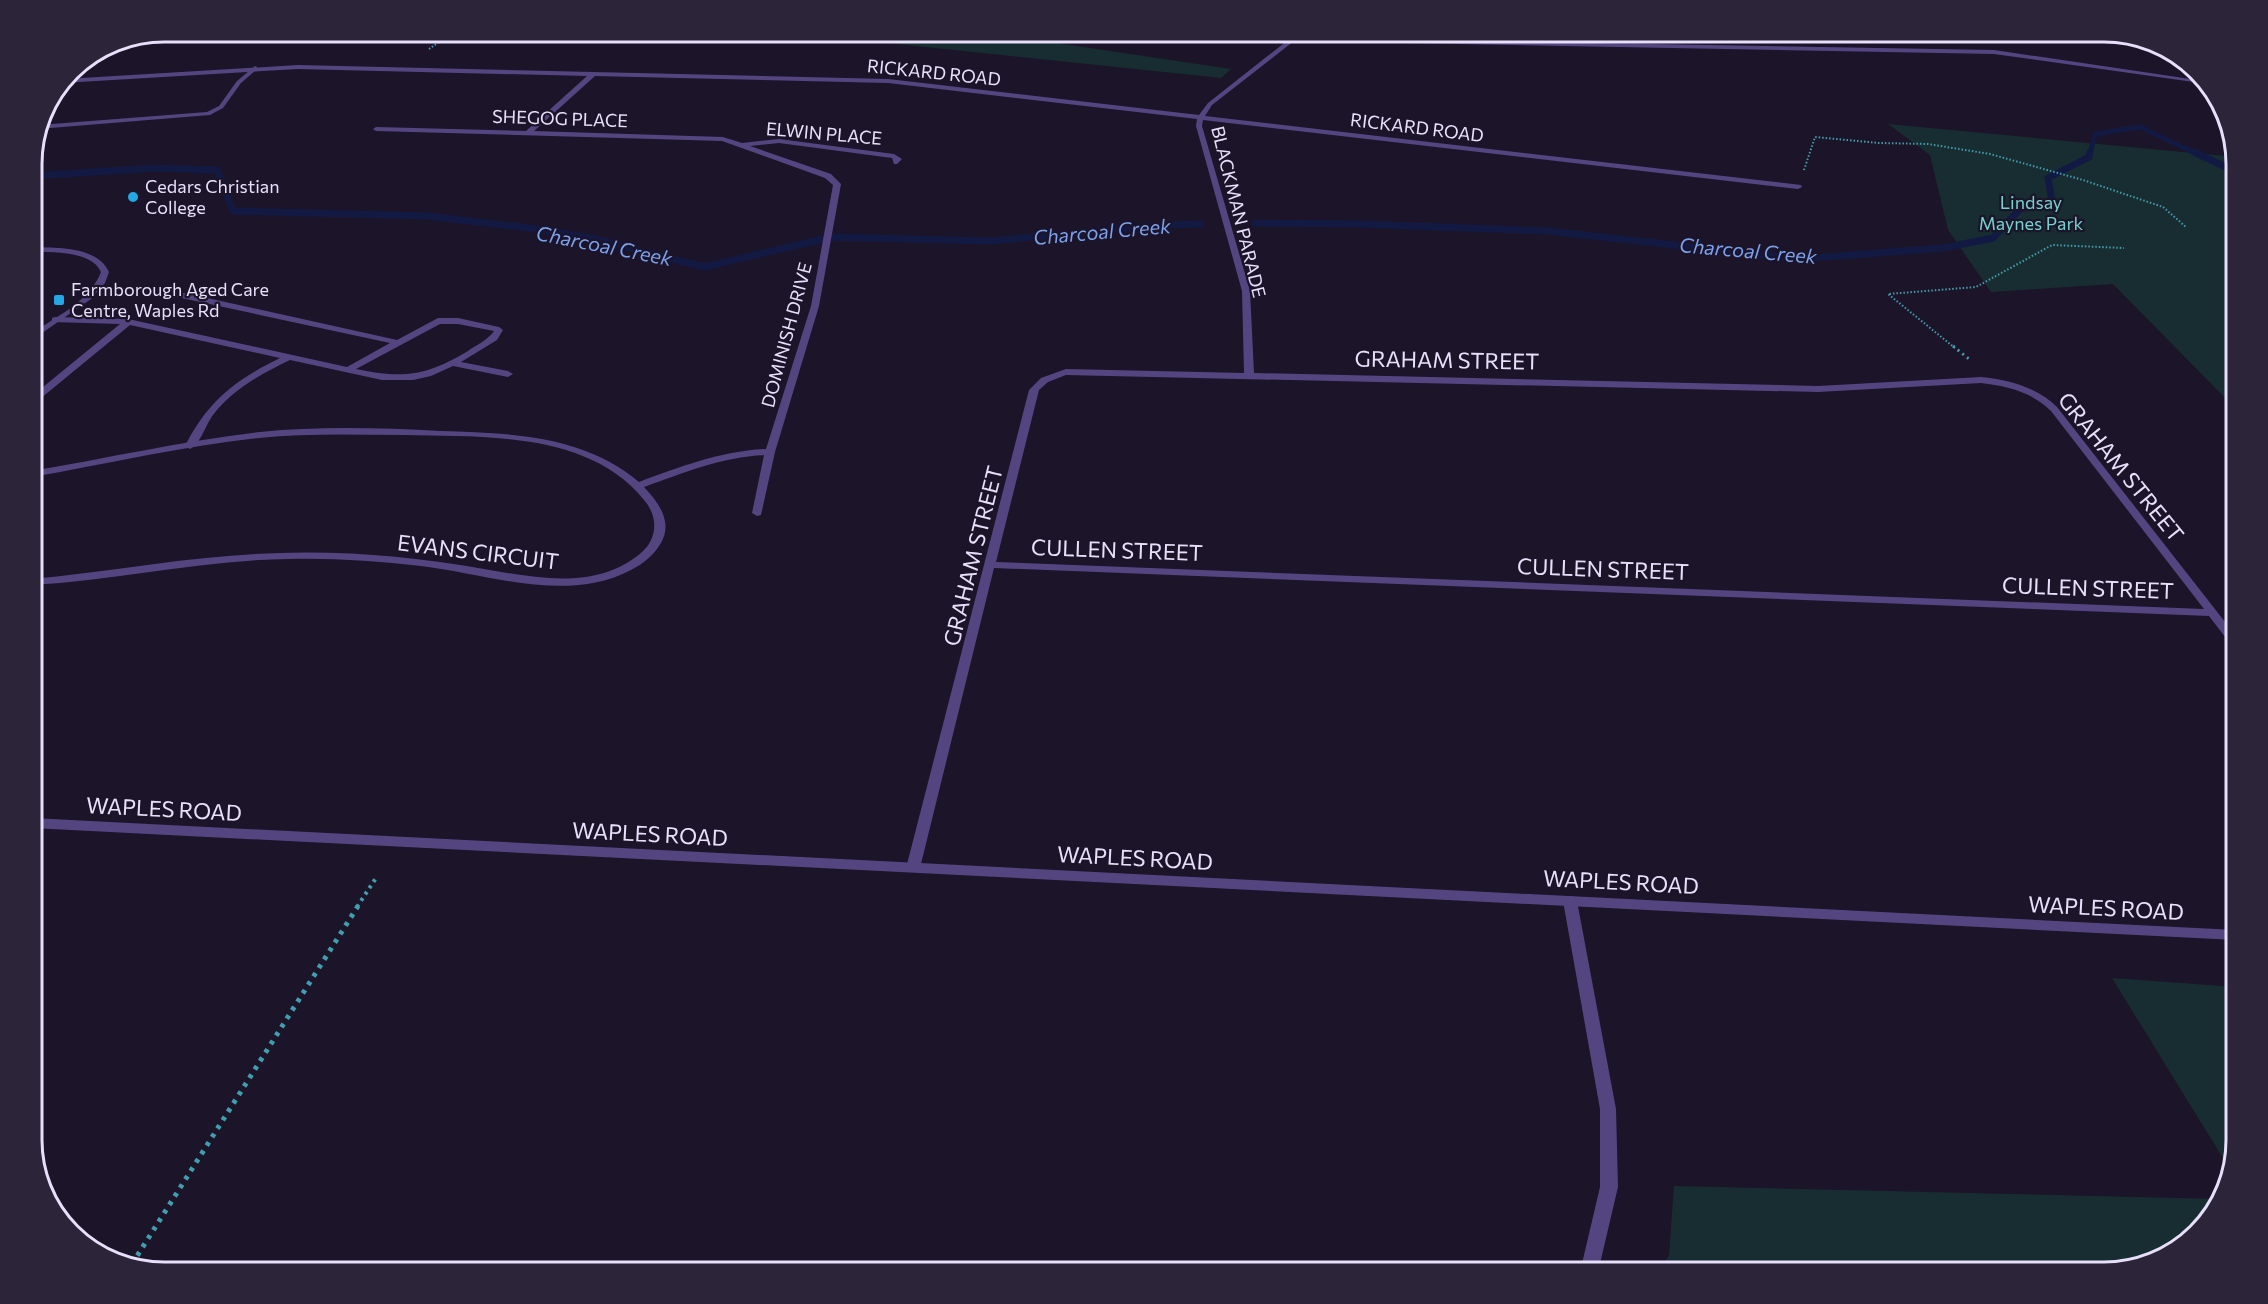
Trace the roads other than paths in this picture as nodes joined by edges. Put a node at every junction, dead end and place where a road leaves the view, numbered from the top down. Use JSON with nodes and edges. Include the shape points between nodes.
{"nodes":[{"id":1,"x":1289,"y":42,"type":"edge"},
{"id":2,"x":1409,"y":42,"type":"edge"},
{"id":3,"x":255,"y":68,"type":"junction"},
{"id":4,"x":592,"y":74,"type":"junction"},
{"id":5,"x":76,"y":80,"type":"edge"},
{"id":6,"x":2193,"y":81,"type":"edge"},
{"id":7,"x":1200,"y":118,"type":"junction"},
{"id":8,"x":48,"y":126,"type":"edge"},
{"id":9,"x":376,"y":129,"type":"dead end"},
{"id":10,"x":528,"y":133,"type":"junction"},
{"id":11,"x":742,"y":146,"type":"junction"},
{"id":12,"x":897,"y":162,"type":"dead end"},
{"id":13,"x":1798,"y":187,"type":"road end"},
{"id":14,"x":42,"y":250,"type":"edge"},
{"id":15,"x":180,"y":295,"type":"dead end"},
{"id":16,"x":55,"y":320,"type":"junction"},
{"id":17,"x":128,"y":322,"type":"junction"},
{"id":18,"x":42,"y":330,"type":"edge"},
{"id":19,"x":396,"y":342,"type":"junction"},
{"id":20,"x":288,"y":357,"type":"junction"},
{"id":21,"x":452,"y":363,"type":"junction"},
{"id":22,"x":349,"y":369,"type":"junction"},
{"id":23,"x":508,"y":375,"type":"dead end"},
{"id":24,"x":1249,"y":375,"type":"junction"},
{"id":25,"x":42,"y":393,"type":"edge"},
{"id":26,"x":190,"y":446,"type":"junction"},
{"id":27,"x":770,"y":452,"type":"junction"},
{"id":28,"x":42,"y":472,"type":"edge"},
{"id":29,"x":638,"y":486,"type":"junction"},
{"id":30,"x":757,"y":513,"type":"dead end"},
{"id":31,"x":992,"y":565,"type":"junction"},
{"id":32,"x":42,"y":581,"type":"edge"},
{"id":33,"x":2212,"y":613,"type":"junction"},
{"id":34,"x":2226,"y":630,"type":"edge"},
{"id":35,"x":42,"y":824,"type":"edge"},
{"id":36,"x":914,"y":868,"type":"junction"},
{"id":37,"x":1570,"y":901,"type":"junction"},
{"id":38,"x":2226,"y":935,"type":"edge"},
{"id":39,"x":1591,"y":1262,"type":"edge"}],
"edges":[{"from":1,"to":7,"type":"street","name":"BLACKMAN PARADE","via":[[1210,105]]},
{"from":2,"to":6,"type":"street","via":[[1994,52]]},
{"from":3,"to":4,"type":"street","name":"RICKARD ROAD"},
{"from":3,"to":5,"type":"street","name":"RICKARD ROAD"},
{"from":3,"to":8,"type":"street","via":[[238,82],[221,107],[208,114]]},
{"from":4,"to":7,"type":"street","name":"RICKARD ROAD","via":[[888,81]]},
{"from":4,"to":10,"type":"street"},
{"from":7,"to":13,"type":"street","name":"RICKARD ROAD"},
{"from":7,"to":24,"type":"street","name":"BLACKMAN PARADE","via":[[1200,135],[1246,291]]},
{"from":9,"to":10,"type":"street","name":"SHEGOG PLACE"},
{"from":10,"to":11,"type":"street","name":"SHEGOG PLACE","via":[[723,139]]},
{"from":11,"to":12,"type":"street","name":"ELWIN PLACE","via":[[779,141],[894,156]]},
{"from":11,"to":27,"type":"street","name":"DOMINISH DRIVE","via":[[837,184],[815,306]]},
{"from":14,"to":16,"type":"street","via":[[88,256],[105,274],[97,288]]},
{"from":15,"to":19,"type":"street"},
{"from":16,"to":17,"type":"street"},
{"from":16,"to":18,"type":"street"},
{"from":17,"to":20,"type":"street"},
{"from":17,"to":25,"type":"street"},
{"from":19,"to":21,"type":"street","via":[[426,325],[445,320],[499,330],[494,338]]},
{"from":19,"to":22,"type":"street"},
{"from":20,"to":22,"type":"street"},
{"from":20,"to":26,"type":"street","via":[[233,387],[208,413]]},
{"from":21,"to":22,"type":"street","via":[[430,374],[404,379]]},
{"from":21,"to":23,"type":"street"},
{"from":24,"to":31,"type":"street","name":"GRAHAM STREET","via":[[1087,371],[1058,374],[1040,382],[1034,390]]},
{"from":24,"to":33,"type":"street","name":"GRAHAM STREET","via":[[1818,388],[1965,380],[1998,382],[2028,391],[2054,409]]},
{"from":26,"to":28,"type":"street","name":"EVANS CIRCUIT"},
{"from":26,"to":29,"type":"street","name":"EVANS CIRCUIT","via":[[264,435],[326,432],[502,436],[566,448],[617,471]]},
{"from":27,"to":29,"type":"street","via":[[706,462]]},
{"from":27,"to":30,"type":"street","name":"DOMINISH DRIVE"},
{"from":29,"to":32,"type":"street","name":"EVANS CIRCUIT","via":[[660,517],[655,545],[640,561],[622,570],[577,581],[530,581],[427,563],[294,556],[213,560]]},
{"from":31,"to":33,"type":"street","name":"CULLEN STREET"},
{"from":31,"to":36,"type":"street","name":"GRAHAM STREET"},
{"from":33,"to":34,"type":"street","name":"GRAHAM STREET"},
{"from":35,"to":36,"type":"street","name":"WAPLES ROAD"},
{"from":36,"to":37,"type":"street","name":"WAPLES ROAD"},
{"from":37,"to":38,"type":"street","name":"WAPLES ROAD"},
{"from":37,"to":39,"type":"street","via":[[1608,1109],[1609,1187]]}]}
